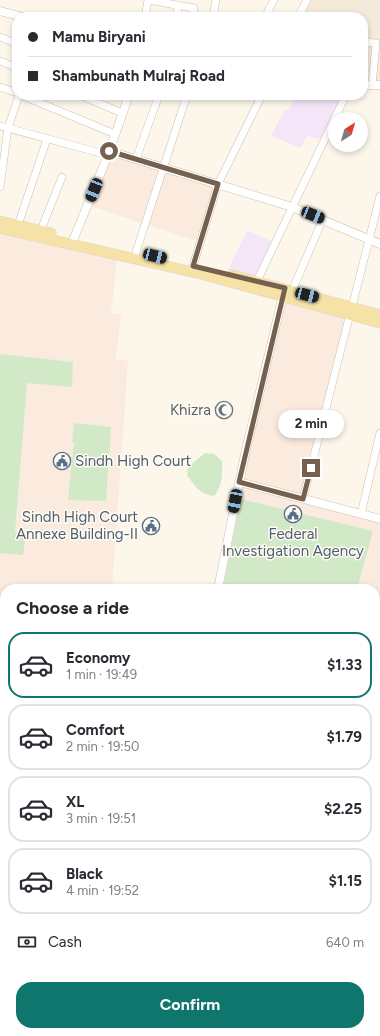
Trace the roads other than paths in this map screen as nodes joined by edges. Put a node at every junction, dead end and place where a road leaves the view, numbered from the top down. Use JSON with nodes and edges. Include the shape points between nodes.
{"nodes":[{"id":1,"x":148,"y":0,"type":"edge"},
{"id":2,"x":216,"y":0,"type":"edge"},
{"id":3,"x":274,"y":0,"type":"edge"},
{"id":4,"x":306,"y":0,"type":"edge"},
{"id":5,"x":178,"y":5,"type":"junction"},
{"id":6,"x":0,"y":11,"type":"edge"},
{"id":7,"x":146,"y":12,"type":"edge"},
{"id":8,"x":177,"y":12,"type":"edge"},
{"id":9,"x":194,"y":12,"type":"edge"},
{"id":10,"x":214,"y":12,"type":"edge"},
{"id":11,"x":268,"y":12,"type":"edge"},
{"id":12,"x":300,"y":12,"type":"edge"},
{"id":13,"x":12,"y":14,"type":"edge"},
{"id":14,"x":0,"y":37,"type":"edge"},
{"id":15,"x":12,"y":42,"type":"edge"},
{"id":16,"x":368,"y":42,"type":"edge"},
{"id":17,"x":0,"y":61,"type":"edge"},
{"id":18,"x":12,"y":66,"type":"edge"},
{"id":19,"x":376,"y":85,"type":"edge"},
{"id":20,"x":0,"y":87,"type":"edge"},
{"id":21,"x":12,"y":91,"type":"edge"},
{"id":22,"x":17,"y":100,"type":"edge"},
{"id":23,"x":33,"y":100,"type":"edge"},
{"id":24,"x":92,"y":100,"type":"edge"},
{"id":25,"x":126,"y":100,"type":"edge"},
{"id":26,"x":157,"y":100,"type":"edge"},
{"id":27,"x":185,"y":100,"type":"edge"},
{"id":28,"x":260,"y":100,"type":"edge"},
{"id":29,"x":344,"y":100,"type":"edge"},
{"id":30,"x":122,"y":113,"type":"junction"},
{"id":31,"x":0,"y":126,"type":"edge"},
{"id":32,"x":8,"y":128,"type":"junction"},
{"id":33,"x":115,"y":134,"type":"junction"},
{"id":34,"x":47,"y":138,"type":"junction"},
{"id":35,"x":108,"y":153,"type":"junction"},
{"id":36,"x":136,"y":159,"type":"junction"},
{"id":37,"x":163,"y":167,"type":"junction"},
{"id":38,"x":62,"y":177,"type":"dead end"},
{"id":39,"x":218,"y":184,"type":"junction"},
{"id":40,"x":0,"y":187,"type":"edge"},
{"id":41,"x":380,"y":196,"type":"edge"},
{"id":42,"x":292,"y":207,"type":"junction"},
{"id":43,"x":323,"y":219,"type":"junction"},
{"id":44,"x":0,"y":221,"type":"edge"},
{"id":45,"x":18,"y":225,"type":"junction"},
{"id":46,"x":0,"y":228,"type":"edge"},
{"id":47,"x":41,"y":230,"type":"junction"},
{"id":48,"x":74,"y":238,"type":"junction"},
{"id":49,"x":370,"y":239,"type":"junction"},
{"id":50,"x":380,"y":244,"type":"edge"},
{"id":51,"x":136,"y":252,"type":"junction"},
{"id":52,"x":193,"y":266,"type":"junction"},
{"id":53,"x":257,"y":281,"type":"junction"},
{"id":54,"x":287,"y":292,"type":"junction"},
{"id":55,"x":351,"y":311,"type":"junction"},
{"id":56,"x":380,"y":315,"type":"edge"},
{"id":57,"x":380,"y":324,"type":"edge"},
{"id":58,"x":380,"y":433,"type":"edge"},
{"id":59,"x":239,"y":482,"type":"junction"},
{"id":60,"x":303,"y":499,"type":"junction"},
{"id":61,"x":361,"y":514,"type":"junction"},
{"id":62,"x":380,"y":519,"type":"edge"},
{"id":63,"x":219,"y":584,"type":"edge"}],
"edges":[{"from":1,"to":5,"type":"street"},
{"from":1,"to":7,"type":"street"},
{"from":2,"to":10,"type":"street"},
{"from":3,"to":11,"type":"street"},
{"from":4,"to":12,"type":"street"},
{"from":5,"to":8,"type":"street"},
{"from":5,"to":9,"type":"street","via":[[194,8]]},
{"from":6,"to":13,"type":"street"},
{"from":14,"to":15,"type":"street"},
{"from":16,"to":19,"type":"street","via":[[376,43]]},
{"from":17,"to":18,"type":"street"},
{"from":20,"to":21,"type":"street"},
{"from":22,"to":32,"type":"street"},
{"from":23,"to":33,"type":"street"},
{"from":24,"to":30,"type":"street"},
{"from":25,"to":30,"type":"street"},
{"from":26,"to":36,"type":"street"},
{"from":27,"to":37,"type":"street"},
{"from":28,"to":39,"type":"street"},
{"from":29,"to":42,"type":"street"},
{"from":30,"to":33,"type":"street"},
{"from":31,"to":32,"type":"street"},
{"from":32,"to":34,"type":"street"},
{"from":32,"to":40,"type":"street"},
{"from":33,"to":35,"type":"street"},
{"from":34,"to":35,"type":"street"},
{"from":34,"to":45,"type":"street"},
{"from":35,"to":36,"type":"street"},
{"from":35,"to":48,"type":"street"},
{"from":36,"to":37,"type":"street"},
{"from":37,"to":39,"type":"street"},
{"from":37,"to":51,"type":"street"},
{"from":38,"to":47,"type":"street"},
{"from":39,"to":42,"type":"street"},
{"from":39,"to":52,"type":"street"},
{"from":41,"to":49,"type":"street"},
{"from":42,"to":43,"type":"street"},
{"from":42,"to":53,"type":"street"},
{"from":43,"to":49,"type":"street"},
{"from":43,"to":54,"type":"street"},
{"from":44,"to":45,"type":"main road"},
{"from":45,"to":47,"type":"main road"},
{"from":46,"to":54,"type":"main road"},
{"from":47,"to":48,"type":"main road"},
{"from":48,"to":51,"type":"main road"},
{"from":49,"to":50,"type":"street"},
{"from":49,"to":55,"type":"street"},
{"from":51,"to":52,"type":"main road"},
{"from":52,"to":53,"type":"main road"},
{"from":53,"to":54,"type":"main road"},
{"from":54,"to":55,"type":"main road"},
{"from":54,"to":59,"type":"street"},
{"from":55,"to":56,"type":"main road"},
{"from":55,"to":57,"type":"main road"},
{"from":55,"to":60,"type":"street"},
{"from":58,"to":61,"type":"street"},
{"from":59,"to":60,"type":"street"},
{"from":59,"to":63,"type":"street"},
{"from":60,"to":61,"type":"street"},
{"from":61,"to":62,"type":"street"}]}
